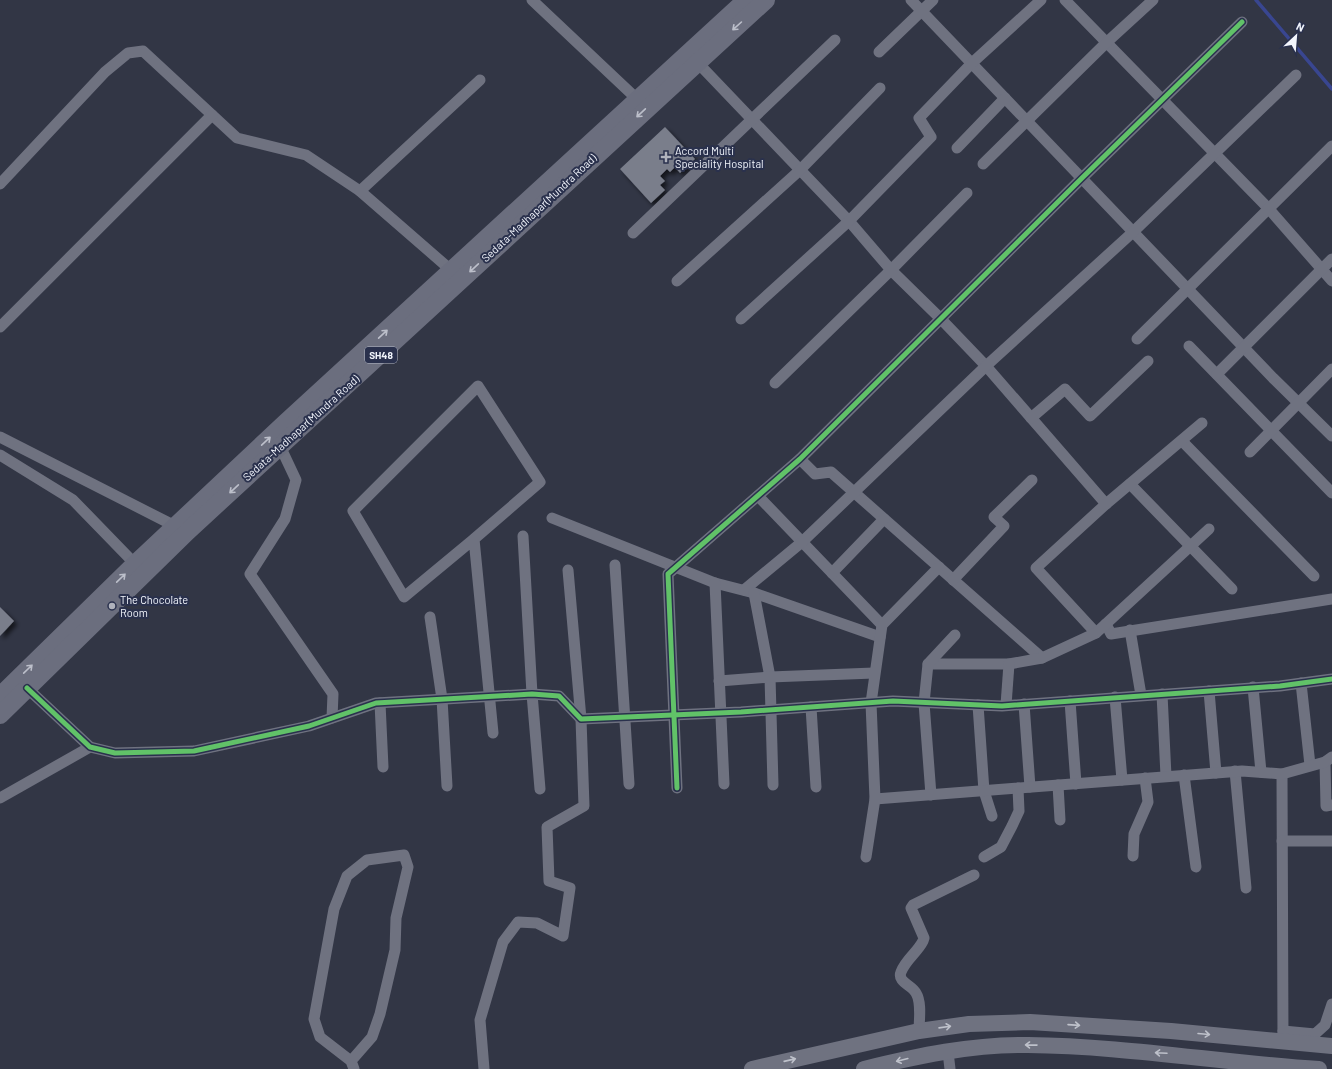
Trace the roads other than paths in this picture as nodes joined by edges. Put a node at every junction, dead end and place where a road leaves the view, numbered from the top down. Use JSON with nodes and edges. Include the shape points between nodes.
{"nodes":[{"id":1,"x":532,"y":0,"type":"edge"},
{"id":2,"x":746,"y":0,"type":"edge"},
{"id":3,"x":766,"y":0,"type":"edge"},
{"id":4,"x":911,"y":0,"type":"edge"},
{"id":5,"x":933,"y":0,"type":"edge"},
{"id":6,"x":1041,"y":0,"type":"edge"},
{"id":7,"x":1065,"y":0,"type":"edge"},
{"id":8,"x":1153,"y":0,"type":"edge"},
{"id":9,"x":922,"y":11,"type":"junction"},
{"id":10,"x":1242,"y":22,"type":"dead end"},
{"id":11,"x":835,"y":40,"type":"dead end"},
{"id":12,"x":1106,"y":43,"type":"junction"},
{"id":13,"x":879,"y":52,"type":"dead end"},
{"id":14,"x":698,"y":62,"type":"junction"},
{"id":15,"x":972,"y":63,"type":"junction"},
{"id":16,"x":1296,"y":75,"type":"dead end"},
{"id":17,"x":480,"y":80,"type":"dead end"},
{"id":18,"x":880,"y":88,"type":"dead end"},
{"id":19,"x":1005,"y":98,"type":"junction"},
{"id":20,"x":637,"y":99,"type":"junction"},
{"id":21,"x":1161,"y":100,"type":"junction"},
{"id":22,"x":212,"y":115,"type":"junction"},
{"id":23,"x":751,"y":119,"type":"junction"},
{"id":24,"x":1028,"y":122,"type":"junction"},
{"id":25,"x":1332,"y":146,"type":"edge"},
{"id":26,"x":957,"y":148,"type":"dead end"},
{"id":27,"x":1216,"y":154,"type":"junction"},
{"id":28,"x":983,"y":164,"type":"dead end"},
{"id":29,"x":800,"y":170,"type":"junction"},
{"id":30,"x":1082,"y":178,"type":"junction"},
{"id":31,"x":0,"y":184,"type":"edge"},
{"id":32,"x":360,"y":191,"type":"junction"},
{"id":33,"x":967,"y":192,"type":"dead end"},
{"id":34,"x":1269,"y":208,"type":"junction"},
{"id":35,"x":849,"y":221,"type":"junction"},
{"id":36,"x":1133,"y":232,"type":"junction"},
{"id":37,"x":633,"y":233,"type":"dead end"},
{"id":38,"x":1332,"y":258,"type":"edge"},
{"id":39,"x":1322,"y":269,"type":"junction"},
{"id":40,"x":891,"y":270,"type":"junction"},
{"id":41,"x":452,"y":271,"type":"junction"},
{"id":42,"x":677,"y":281,"type":"dead end"},
{"id":43,"x":1332,"y":281,"type":"edge"},
{"id":44,"x":1187,"y":288,"type":"junction"},
{"id":45,"x":940,"y":318,"type":"junction"},
{"id":46,"x":741,"y":319,"type":"dead end"},
{"id":47,"x":0,"y":327,"type":"edge"},
{"id":48,"x":1136,"y":339,"type":"dead end"},
{"id":49,"x":1189,"y":346,"type":"dead end"},
{"id":50,"x":1244,"y":348,"type":"junction"},
{"id":51,"x":1148,"y":360,"type":"dead end"},
{"id":52,"x":986,"y":366,"type":"junction"},
{"id":53,"x":1332,"y":369,"type":"edge"},
{"id":54,"x":1216,"y":374,"type":"junction"},
{"id":55,"x":775,"y":383,"type":"dead end"},
{"id":56,"x":1298,"y":403,"type":"junction"},
{"id":57,"x":1031,"y":418,"type":"junction"},
{"id":58,"x":1202,"y":423,"type":"dead end"},
{"id":59,"x":1272,"y":430,"type":"junction"},
{"id":60,"x":1332,"y":436,"type":"edge"},
{"id":61,"x":0,"y":437,"type":"edge"},
{"id":62,"x":1182,"y":441,"type":"junction"},
{"id":63,"x":280,"y":446,"type":"junction"},
{"id":64,"x":1250,"y":452,"type":"dead end"},
{"id":65,"x":0,"y":454,"type":"edge"},
{"id":66,"x":800,"y":459,"type":"junction"},
{"id":67,"x":1032,"y":480,"type":"dead end"},
{"id":68,"x":1130,"y":484,"type":"junction"},
{"id":69,"x":854,"y":492,"type":"junction"},
{"id":70,"x":1332,"y":493,"type":"edge"},
{"id":71,"x":758,"y":496,"type":"junction"},
{"id":72,"x":1106,"y":504,"type":"junction"},
{"id":73,"x":552,"y":518,"type":"dead end"},
{"id":74,"x":884,"y":519,"type":"junction"},
{"id":75,"x":176,"y":526,"type":"junction"},
{"id":76,"x":1209,"y":529,"type":"dead end"},
{"id":77,"x":523,"y":536,"type":"dead end"},
{"id":78,"x":474,"y":539,"type":"junction"},
{"id":79,"x":802,"y":542,"type":"junction"},
{"id":80,"x":1189,"y":547,"type":"junction"},
{"id":81,"x":615,"y":566,"type":"dead end"},
{"id":82,"x":676,"y":567,"type":"junction"},
{"id":83,"x":939,"y":567,"type":"junction"},
{"id":84,"x":140,"y":568,"type":"junction"},
{"id":85,"x":568,"y":570,"type":"dead end"},
{"id":86,"x":832,"y":573,"type":"junction"},
{"id":87,"x":1314,"y":576,"type":"dead end"},
{"id":88,"x":953,"y":580,"type":"junction"},
{"id":89,"x":715,"y":583,"type":"junction"},
{"id":90,"x":1232,"y":589,"type":"dead end"},
{"id":91,"x":749,"y":592,"type":"junction"},
{"id":92,"x":1332,"y":598,"type":"edge"},
{"id":93,"x":430,"y":617,"type":"dead end"},
{"id":94,"x":1106,"y":624,"type":"junction"},
{"id":95,"x":882,"y":625,"type":"junction"},
{"id":96,"x":1130,"y":630,"type":"junction"},
{"id":97,"x":1096,"y":633,"type":"junction"},
{"id":98,"x":955,"y":635,"type":"dead end"},
{"id":99,"x":880,"y":637,"type":"junction"},
{"id":100,"x":1042,"y":658,"type":"junction"},
{"id":101,"x":928,"y":664,"type":"junction"},
{"id":102,"x":1009,"y":664,"type":"junction"},
{"id":103,"x":874,"y":673,"type":"junction"},
{"id":104,"x":770,"y":677,"type":"junction"},
{"id":105,"x":1332,"y":679,"type":"edge"},
{"id":106,"x":719,"y":681,"type":"junction"},
{"id":107,"x":1301,"y":683,"type":"junction"},
{"id":108,"x":1253,"y":687,"type":"junction"},
{"id":109,"x":27,"y":688,"type":"junction"},
{"id":110,"x":1209,"y":690,"type":"junction"},
{"id":111,"x":532,"y":694,"type":"junction"},
{"id":112,"x":1162,"y":694,"type":"junction"},
{"id":113,"x":1141,"y":695,"type":"junction"},
{"id":114,"x":490,"y":696,"type":"junction"},
{"id":115,"x":1115,"y":697,"type":"junction"},
{"id":116,"x":442,"y":699,"type":"junction"},
{"id":117,"x":1070,"y":701,"type":"junction"},
{"id":118,"x":924,"y":702,"type":"junction"},
{"id":119,"x":380,"y":703,"type":"junction"},
{"id":120,"x":871,"y":703,"type":"junction"},
{"id":121,"x":978,"y":704,"type":"junction"},
{"id":122,"x":1024,"y":704,"type":"junction"},
{"id":123,"x":1006,"y":705,"type":"junction"},
{"id":124,"x":811,"y":707,"type":"junction"},
{"id":125,"x":1,"y":708,"type":"edge"},
{"id":126,"x":770,"y":710,"type":"junction"},
{"id":127,"x":720,"y":713,"type":"junction"},
{"id":128,"x":673,"y":715,"type":"junction"},
{"id":129,"x":332,"y":718,"type":"junction"},
{"id":130,"x":626,"y":718,"type":"junction"},
{"id":131,"x":580,"y":720,"type":"junction"},
{"id":132,"x":493,"y":733,"type":"dead end"},
{"id":133,"x":90,"y":747,"type":"junction"},
{"id":134,"x":1329,"y":759,"type":"edge"},
{"id":135,"x":1310,"y":765,"type":"junction"},
{"id":136,"x":383,"y":767,"type":"dead end"},
{"id":137,"x":1235,"y":771,"type":"junction"},
{"id":138,"x":1261,"y":772,"type":"junction"},
{"id":139,"x":1216,"y":773,"type":"junction"},
{"id":140,"x":1282,"y":774,"type":"junction"},
{"id":141,"x":1184,"y":775,"type":"junction"},
{"id":142,"x":1166,"y":776,"type":"junction"},
{"id":143,"x":1145,"y":778,"type":"junction"},
{"id":144,"x":1122,"y":780,"type":"junction"},
{"id":145,"x":629,"y":784,"type":"dead end"},
{"id":146,"x":724,"y":784,"type":"dead end"},
{"id":147,"x":1076,"y":784,"type":"junction"},
{"id":148,"x":773,"y":785,"type":"dead end"},
{"id":149,"x":1058,"y":785,"type":"junction"},
{"id":150,"x":447,"y":786,"type":"dead end"},
{"id":151,"x":816,"y":787,"type":"dead end"},
{"id":152,"x":1030,"y":787,"type":"junction"},
{"id":153,"x":677,"y":788,"type":"dead end"},
{"id":154,"x":1018,"y":788,"type":"junction"},
{"id":155,"x":540,"y":789,"type":"dead end"},
{"id":156,"x":984,"y":791,"type":"junction"},
{"id":157,"x":931,"y":795,"type":"junction"},
{"id":158,"x":0,"y":798,"type":"edge"},
{"id":159,"x":875,"y":799,"type":"junction"},
{"id":160,"x":1332,"y":806,"type":"edge"},
{"id":161,"x":992,"y":816,"type":"dead end"},
{"id":162,"x":1060,"y":820,"type":"dead end"},
{"id":163,"x":1282,"y":841,"type":"junction"},
{"id":164,"x":1332,"y":841,"type":"edge"},
{"id":165,"x":866,"y":856,"type":"dead end"},
{"id":166,"x":1133,"y":856,"type":"dead end"},
{"id":167,"x":984,"y":857,"type":"dead end"},
{"id":168,"x":1196,"y":867,"type":"dead end"},
{"id":169,"x":974,"y":875,"type":"dead end"},
{"id":170,"x":1246,"y":888,"type":"dead end"},
{"id":171,"x":1332,"y":1006,"type":"edge"},
{"id":172,"x":919,"y":1031,"type":"junction"},
{"id":173,"x":1283,"y":1036,"type":"junction"},
{"id":174,"x":1332,"y":1046,"type":"edge"},
{"id":175,"x":948,"y":1052,"type":"junction"},
{"id":176,"x":353,"y":1065,"type":"edge"},
{"id":177,"x":484,"y":1069,"type":"edge"},
{"id":178,"x":752,"y":1069,"type":"edge"},
{"id":179,"x":864,"y":1069,"type":"edge"},
{"id":180,"x":950,"y":1069,"type":"edge"},
{"id":181,"x":1319,"y":1069,"type":"edge"}],
"edges":[{"from":1,"to":20,"type":"street"},
{"from":2,"to":20,"type":"main road","name":"Sedata-Madhapar(Mundra Road)","number":"SH48"},
{"from":3,"to":14,"type":"main road","name":"Sedata-Madhapar(Mundra Road)","number":"SH48","one_way":true},
{"from":4,"to":9,"type":"street"},
{"from":5,"to":9,"type":"street"},
{"from":6,"to":15,"type":"street"},
{"from":7,"to":12,"type":"street"},
{"from":8,"to":12,"type":"street"},
{"from":9,"to":13,"type":"street"},
{"from":9,"to":15,"type":"street"},
{"from":10,"to":21,"type":"street"},
{"from":11,"to":23,"type":"street"},
{"from":12,"to":21,"type":"street"},
{"from":12,"to":24,"type":"street"},
{"from":14,"to":23,"type":"street"},
{"from":14,"to":63,"type":"main road","name":"Sedata-Madhapar(Mundra Road)","number":"SH48","one_way":true},
{"from":15,"to":19,"type":"street"},
{"from":15,"to":35,"type":"street","via":[[919,118],[931,137]]},
{"from":16,"to":27,"type":"street"},
{"from":17,"to":32,"type":"street"},
{"from":18,"to":29,"type":"street"},
{"from":19,"to":24,"type":"street"},
{"from":19,"to":26,"type":"street"},
{"from":20,"to":41,"type":"main road","name":"Sedata-Madhapar(Mundra Road)","number":"SH48"},
{"from":21,"to":27,"type":"street"},
{"from":21,"to":30,"type":"street"},
{"from":22,"to":31,"type":"street","via":[[143,51],[128,53],[105,72]]},
{"from":22,"to":32,"type":"street","via":[[237,138],[306,155]]},
{"from":22,"to":47,"type":"street"},
{"from":23,"to":29,"type":"street"},
{"from":23,"to":37,"type":"street"},
{"from":24,"to":28,"type":"street"},
{"from":24,"to":30,"type":"street"},
{"from":25,"to":34,"type":"street"},
{"from":27,"to":34,"type":"street"},
{"from":27,"to":36,"type":"street"},
{"from":29,"to":35,"type":"street"},
{"from":29,"to":42,"type":"street"},
{"from":30,"to":36,"type":"street"},
{"from":30,"to":45,"type":"street"},
{"from":32,"to":41,"type":"street"},
{"from":33,"to":40,"type":"street"},
{"from":34,"to":39,"type":"street"},
{"from":34,"to":44,"type":"street"},
{"from":35,"to":40,"type":"street"},
{"from":35,"to":46,"type":"street"},
{"from":36,"to":44,"type":"street"},
{"from":36,"to":52,"type":"street"},
{"from":38,"to":39,"type":"street"},
{"from":39,"to":43,"type":"street"},
{"from":39,"to":50,"type":"street"},
{"from":40,"to":45,"type":"street"},
{"from":40,"to":55,"type":"street"},
{"from":75,"to":41,"type":"main road","name":"Sedata-Madhapar(Mundra Road)","number":"SH48","one_way":true},
{"from":44,"to":48,"type":"street"},
{"from":44,"to":50,"type":"street"},
{"from":45,"to":52,"type":"street"},
{"from":45,"to":66,"type":"street"},
{"from":49,"to":54,"type":"street"},
{"from":50,"to":54,"type":"street"},
{"from":50,"to":56,"type":"street"},
{"from":51,"to":57,"type":"street","via":[[1090,416],[1065,389]]},
{"from":52,"to":57,"type":"street"},
{"from":52,"to":69,"type":"street"},
{"from":53,"to":56,"type":"street"},
{"from":54,"to":59,"type":"street"},
{"from":56,"to":59,"type":"street"},
{"from":56,"to":60,"type":"street"},
{"from":57,"to":72,"type":"street"},
{"from":58,"to":62,"type":"street"},
{"from":59,"to":64,"type":"street"},
{"from":59,"to":70,"type":"street"},
{"from":61,"to":75,"type":"street"},
{"from":62,"to":68,"type":"street"},
{"from":62,"to":87,"type":"street"},
{"from":63,"to":84,"type":"main road","name":"Sedata-Madhapar(Mundra Road)","number":"SH48","one_way":true},
{"from":63,"to":129,"type":"street","via":[[296,480],[285,519],[250,574],[333,694]]},
{"from":65,"to":84,"type":"street","via":[[73,500]]},
{"from":66,"to":69,"type":"street","via":[[815,474],[832,472]]},
{"from":66,"to":71,"type":"street"},
{"from":67,"to":88,"type":"street","via":[[994,517],[1004,526]]},
{"from":68,"to":72,"type":"street"},
{"from":68,"to":80,"type":"street"},
{"from":69,"to":74,"type":"street"},
{"from":69,"to":79,"type":"street"},
{"from":71,"to":79,"type":"street"},
{"from":71,"to":82,"type":"street"},
{"from":72,"to":97,"type":"street","via":[[1036,568]]},
{"from":73,"to":82,"type":"street"},
{"from":74,"to":83,"type":"street"},
{"from":74,"to":86,"type":"street"},
{"from":75,"to":84,"type":"main road","name":"Sedata-Madhapar(Mundra Road)","number":"SH48"},
{"from":76,"to":80,"type":"street"},
{"from":77,"to":111,"type":"street"},
{"from":78,"to":78,"type":"street","via":[[404,597],[353,511],[478,386],[540,482]]},
{"from":78,"to":114,"type":"street"},
{"from":79,"to":86,"type":"street"},
{"from":79,"to":91,"type":"street"},
{"from":80,"to":90,"type":"street"},
{"from":80,"to":94,"type":"street"},
{"from":81,"to":130,"type":"street"},
{"from":82,"to":89,"type":"street"},
{"from":82,"to":128,"type":"street","via":[[668,574]]},
{"from":83,"to":88,"type":"street"},
{"from":83,"to":95,"type":"street"},
{"from":84,"to":109,"type":"main road","name":"Sedata-Madhapar(Mundra Road)","number":"SH48"},
{"from":125,"to":84,"type":"main road","name":"Sedata-Madhapar(Mundra Road)","number":"SH48","one_way":true},
{"from":85,"to":131,"type":"street"},
{"from":86,"to":95,"type":"street"},
{"from":88,"to":100,"type":"street"},
{"from":89,"to":91,"type":"street"},
{"from":89,"to":106,"type":"street"},
{"from":91,"to":99,"type":"street"},
{"from":91,"to":104,"type":"street"},
{"from":92,"to":96,"type":"street"},
{"from":93,"to":116,"type":"street"},
{"from":94,"to":96,"type":"street","via":[[1111,634]]},
{"from":94,"to":97,"type":"street"},
{"from":95,"to":99,"type":"street"},
{"from":96,"to":113,"type":"street"},
{"from":97,"to":100,"type":"street"},
{"from":98,"to":101,"type":"street"},
{"from":99,"to":103,"type":"street"},
{"from":100,"to":102,"type":"street"},
{"from":101,"to":102,"type":"street"},
{"from":101,"to":118,"type":"street"},
{"from":102,"to":123,"type":"street"},
{"from":103,"to":104,"type":"street"},
{"from":103,"to":120,"type":"street"},
{"from":104,"to":106,"type":"street"},
{"from":104,"to":126,"type":"street"},
{"from":105,"to":107,"type":"street"},
{"from":106,"to":127,"type":"street"},
{"from":107,"to":108,"type":"street"},
{"from":107,"to":135,"type":"street"},
{"from":108,"to":110,"type":"street"},
{"from":108,"to":138,"type":"street"},
{"from":109,"to":125,"type":"main road","name":"Sedata-Madhapar(Mundra Road)","number":"SH48"},
{"from":109,"to":133,"type":"street"},
{"from":110,"to":112,"type":"street"},
{"from":110,"to":139,"type":"street"},
{"from":111,"to":114,"type":"street"},
{"from":111,"to":131,"type":"street","via":[[559,696]]},
{"from":111,"to":155,"type":"street"},
{"from":112,"to":113,"type":"street"},
{"from":112,"to":142,"type":"street"},
{"from":113,"to":115,"type":"street"},
{"from":114,"to":116,"type":"street"},
{"from":114,"to":132,"type":"street"},
{"from":115,"to":117,"type":"street"},
{"from":115,"to":144,"type":"street"},
{"from":116,"to":119,"type":"street"},
{"from":116,"to":150,"type":"street"},
{"from":117,"to":122,"type":"street"},
{"from":117,"to":147,"type":"street"},
{"from":118,"to":120,"type":"street"},
{"from":118,"to":121,"type":"street"},
{"from":118,"to":157,"type":"street"},
{"from":119,"to":129,"type":"street"},
{"from":119,"to":136,"type":"street"},
{"from":120,"to":124,"type":"street"},
{"from":120,"to":159,"type":"street"},
{"from":121,"to":123,"type":"street"},
{"from":121,"to":156,"type":"street"},
{"from":122,"to":123,"type":"street"},
{"from":122,"to":152,"type":"street"},
{"from":124,"to":126,"type":"street"},
{"from":124,"to":151,"type":"street"},
{"from":126,"to":127,"type":"street"},
{"from":126,"to":148,"type":"street"},
{"from":127,"to":128,"type":"street"},
{"from":127,"to":146,"type":"street"},
{"from":128,"to":130,"type":"street"},
{"from":128,"to":153,"type":"street"},
{"from":129,"to":133,"type":"street","via":[[309,726],[194,751],[115,753]]},
{"from":130,"to":131,"type":"street"},
{"from":130,"to":145,"type":"street"},
{"from":131,"to":177,"type":"street","via":[[584,806],[547,827],[549,881],[570,888],[563,936],[538,923],[518,922],[503,942],[480,1020]]},
{"from":133,"to":158,"type":"street"},
{"from":134,"to":135,"type":"street"},
{"from":134,"to":160,"type":"street","via":[[1326,806]]},
{"from":135,"to":140,"type":"street"},
{"from":137,"to":138,"type":"street"},
{"from":137,"to":139,"type":"street"},
{"from":137,"to":170,"type":"street"},
{"from":138,"to":140,"type":"street"},
{"from":139,"to":141,"type":"street"},
{"from":140,"to":163,"type":"street"},
{"from":141,"to":142,"type":"street"},
{"from":141,"to":168,"type":"street"},
{"from":142,"to":143,"type":"street"},
{"from":143,"to":144,"type":"street"},
{"from":143,"to":166,"type":"street","via":[[1148,802],[1134,834]]},
{"from":144,"to":147,"type":"street"},
{"from":147,"to":149,"type":"street"},
{"from":149,"to":152,"type":"street"},
{"from":149,"to":162,"type":"street"},
{"from":152,"to":154,"type":"street"},
{"from":154,"to":156,"type":"street"},
{"from":154,"to":167,"type":"street","via":[[1019,811],[1001,847]]},
{"from":156,"to":157,"type":"street"},
{"from":156,"to":161,"type":"street"},
{"from":157,"to":159,"type":"street"},
{"from":159,"to":165,"type":"street"},
{"from":163,"to":164,"type":"street"},
{"from":163,"to":173,"type":"street"},
{"from":169,"to":172,"type":"street","via":[[913,905],[924,938],[907,959],[900,974],[901,979],[916,993]]},
{"from":171,"to":173,"type":"street","via":[[1325,1025],[1315,1034]]},
{"from":172,"to":173,"type":"main road","one_way":true,"via":[[969,1024],[1030,1022]]},
{"from":178,"to":172,"type":"main road","one_way":true},
{"from":173,"to":174,"type":"main road","via":[[1311,1044]]},
{"from":175,"to":179,"type":"main road","one_way":true},
{"from":175,"to":180,"type":"street"},
{"from":181,"to":175,"type":"main road","one_way":true,"via":[[1168,1053],[1028,1045]]},
{"from":176,"to":176,"type":"street","via":[[320,1037],[314,1018],[334,909],[347,876],[366,860],[404,855],[408,867],[396,918],[395,950],[380,1014],[372,1037]]}]}
